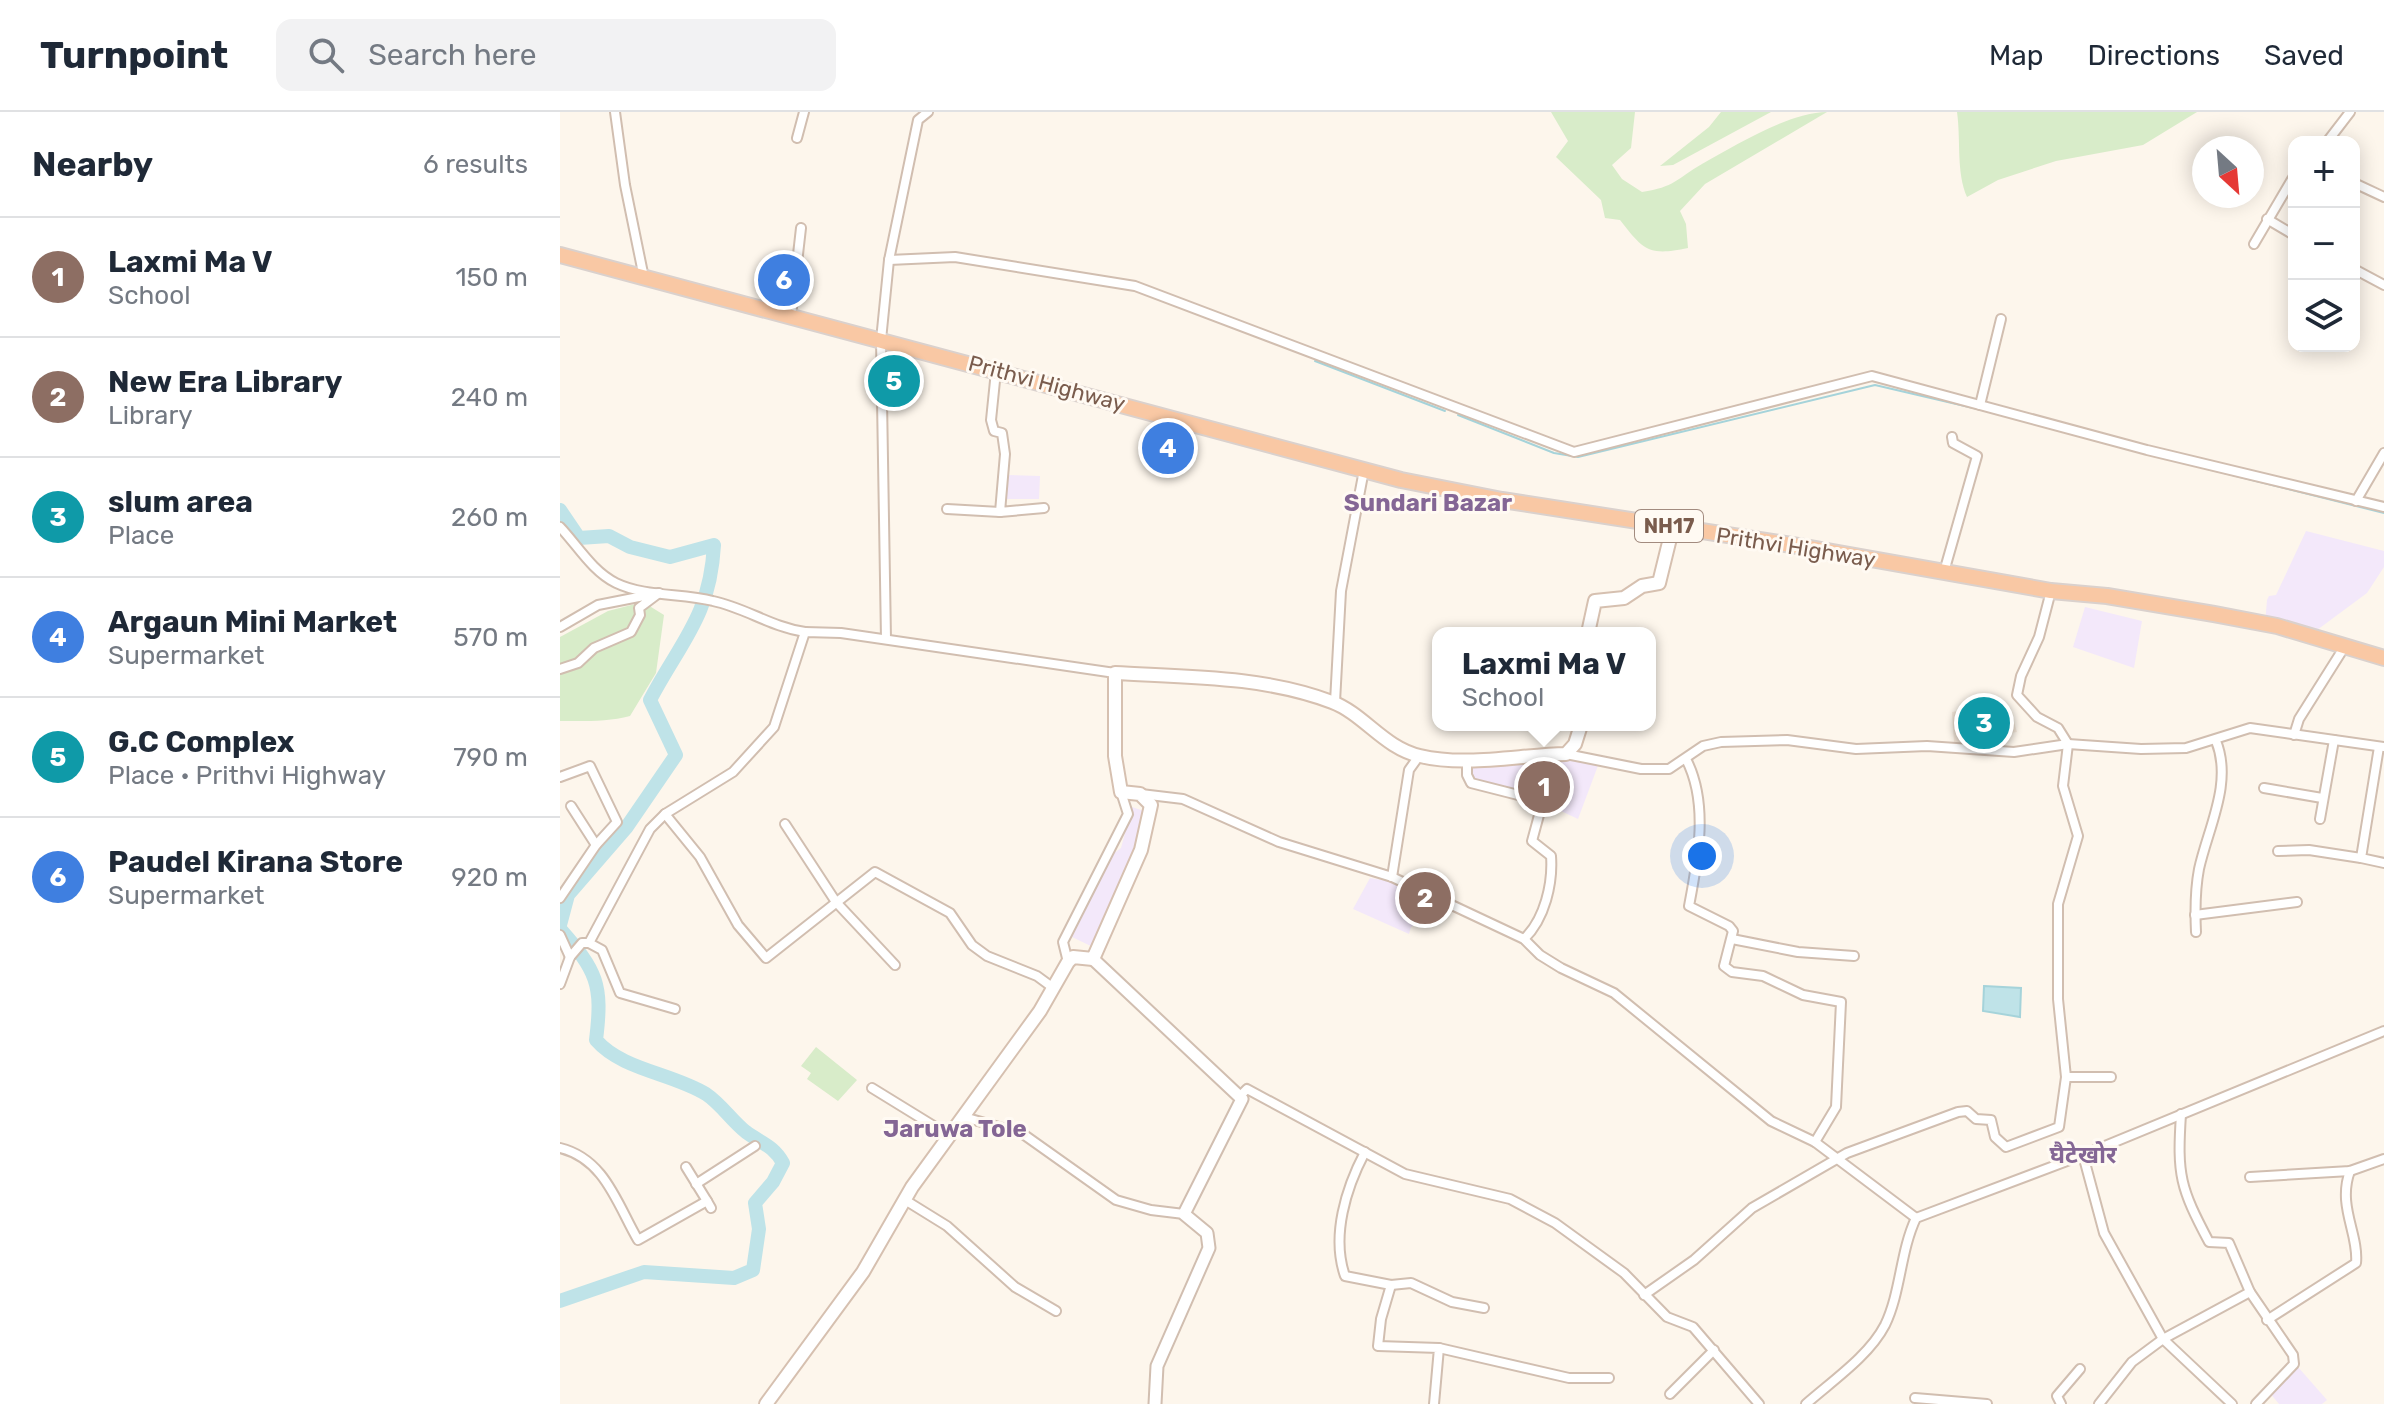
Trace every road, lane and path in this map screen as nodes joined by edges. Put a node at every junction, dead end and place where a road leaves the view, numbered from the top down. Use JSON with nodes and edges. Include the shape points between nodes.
{"nodes":[{"id":1,"x":615,"y":112,"type":"edge"},
{"id":2,"x":804,"y":112,"type":"edge"},
{"id":3,"x":928,"y":112,"type":"edge"},
{"id":4,"x":2350,"y":112,"type":"edge"},
{"id":5,"x":2332,"y":136,"type":"edge"},
{"id":6,"x":797,"y":138,"type":"dead end"},
{"id":7,"x":2288,"y":186,"type":"edge"},
{"id":8,"x":2360,"y":186,"type":"edge"},
{"id":9,"x":2384,"y":197,"type":"edge"},
{"id":10,"x":2267,"y":219,"type":"junction"},
{"id":11,"x":801,"y":228,"type":"dead end"},
{"id":12,"x":2288,"y":231,"type":"edge"},
{"id":13,"x":2254,"y":244,"type":"dead end"},
{"id":14,"x":560,"y":255,"type":"edge"},
{"id":15,"x":889,"y":260,"type":"junction"},
{"id":16,"x":2360,"y":272,"type":"edge"},
{"id":17,"x":644,"y":278,"type":"junction"},
{"id":18,"x":2384,"y":285,"type":"edge"},
{"id":19,"x":791,"y":316,"type":"junction"},
{"id":20,"x":2001,"y":319,"type":"dead end"},
{"id":21,"x":881,"y":340,"type":"junction"},
{"id":22,"x":997,"y":370,"type":"junction"},
{"id":23,"x":1980,"y":405,"type":"junction"},
{"id":24,"x":1952,"y":437,"type":"dead end"},
{"id":25,"x":2384,"y":453,"type":"edge"},
{"id":26,"x":1364,"y":469,"type":"junction"},
{"id":27,"x":2356,"y":501,"type":"junction"},
{"id":28,"x":2384,"y":507,"type":"edge"},
{"id":29,"x":1044,"y":508,"type":"dead end"},
{"id":30,"x":947,"y":509,"type":"dead end"},
{"id":31,"x":1000,"y":512,"type":"junction"},
{"id":32,"x":1673,"y":526,"type":"junction"},
{"id":33,"x":560,"y":527,"type":"edge"},
{"id":34,"x":1943,"y":573,"type":"junction"},
{"id":35,"x":2051,"y":591,"type":"junction"},
{"id":36,"x":659,"y":593,"type":"junction"},
{"id":37,"x":560,"y":627,"type":"edge"},
{"id":38,"x":1589,"y":627,"type":"edge"},
{"id":39,"x":805,"y":632,"type":"junction"},
{"id":40,"x":886,"y":639,"type":"junction"},
{"id":41,"x":2345,"y":646,"type":"junction"},
{"id":42,"x":2384,"y":658,"type":"edge"},
{"id":43,"x":560,"y":669,"type":"edge"},
{"id":44,"x":1115,"y":673,"type":"junction"},
{"id":45,"x":1335,"y":702,"type":"junction"},
{"id":46,"x":1579,"y":731,"type":"edge"},
{"id":47,"x":2294,"y":735,"type":"junction"},
{"id":48,"x":2334,"y":740,"type":"junction"},
{"id":49,"x":2216,"y":741,"type":"junction"},
{"id":50,"x":2068,"y":744,"type":"junction"},
{"id":51,"x":2382,"y":747,"type":"edge"},
{"id":52,"x":1566,"y":754,"type":"junction"},
{"id":53,"x":1419,"y":756,"type":"junction"},
{"id":54,"x":1686,"y":759,"type":"junction"},
{"id":55,"x":1467,"y":761,"type":"junction"},
{"id":56,"x":560,"y":777,"type":"edge"},
{"id":57,"x":2264,"y":788,"type":"dead end"},
{"id":58,"x":1121,"y":792,"type":"junction"},
{"id":59,"x":1140,"y":794,"type":"junction"},
{"id":60,"x":2322,"y":798,"type":"junction"},
{"id":61,"x":571,"y":806,"type":"dead end"},
{"id":62,"x":665,"y":814,"type":"junction"},
{"id":63,"x":2320,"y":819,"type":"dead end"},
{"id":64,"x":785,"y":824,"type":"dead end"},
{"id":65,"x":596,"y":845,"type":"junction"},
{"id":66,"x":2278,"y":851,"type":"dead end"},
{"id":67,"x":2361,"y":858,"type":"junction"},
{"id":68,"x":2384,"y":863,"type":"edge"},
{"id":69,"x":1392,"y":877,"type":"junction"},
{"id":70,"x":560,"y":898,"type":"edge"},
{"id":71,"x":836,"y":902,"type":"junction"},
{"id":72,"x":2297,"y":902,"type":"dead end"},
{"id":73,"x":2195,"y":915,"type":"junction"},
{"id":74,"x":2196,"y":932,"type":"dead end"},
{"id":75,"x":560,"y":935,"type":"edge"},
{"id":76,"x":1524,"y":939,"type":"junction"},
{"id":77,"x":1732,"y":939,"type":"junction"},
{"id":78,"x":585,"y":943,"type":"junction"},
{"id":79,"x":1854,"y":956,"type":"dead end"},
{"id":80,"x":570,"y":957,"type":"junction"},
{"id":81,"x":1093,"y":959,"type":"junction"},
{"id":82,"x":1068,"y":962,"type":"junction"},
{"id":83,"x":895,"y":965,"type":"dead end"},
{"id":84,"x":560,"y":984,"type":"edge"},
{"id":85,"x":1052,"y":987,"type":"junction"},
{"id":86,"x":675,"y":1009,"type":"dead end"},
{"id":87,"x":2384,"y":1031,"type":"edge"},
{"id":88,"x":2066,"y":1077,"type":"junction"},
{"id":89,"x":2111,"y":1077,"type":"dead end"},
{"id":90,"x":872,"y":1088,"type":"dead end"},
{"id":91,"x":1241,"y":1095,"type":"junction"},
{"id":92,"x":2181,"y":1114,"type":"junction"},
{"id":93,"x":964,"y":1117,"type":"junction"},
{"id":94,"x":950,"y":1136,"type":"junction"},
{"id":95,"x":1815,"y":1142,"type":"junction"},
{"id":96,"x":755,"y":1146,"type":"dead end"},
{"id":97,"x":560,"y":1148,"type":"edge"},
{"id":98,"x":1365,"y":1152,"type":"junction"},
{"id":99,"x":2083,"y":1155,"type":"junction"},
{"id":100,"x":1838,"y":1159,"type":"junction"},
{"id":101,"x":2384,"y":1159,"type":"edge"},
{"id":102,"x":686,"y":1167,"type":"dead end"},
{"id":103,"x":2350,"y":1171,"type":"junction"},
{"id":104,"x":2250,"y":1177,"type":"dead end"},
{"id":105,"x":696,"y":1184,"type":"junction"},
{"id":106,"x":905,"y":1200,"type":"junction"},
{"id":107,"x":1184,"y":1214,"type":"junction"},
{"id":108,"x":1916,"y":1218,"type":"junction"},
{"id":109,"x":1391,"y":1285,"type":"junction"},
{"id":110,"x":2250,"y":1292,"type":"junction"},
{"id":111,"x":1644,"y":1295,"type":"junction"},
{"id":112,"x":1484,"y":1308,"type":"dead end"},
{"id":113,"x":1056,"y":1311,"type":"dead end"},
{"id":114,"x":2267,"y":1320,"type":"junction"},
{"id":115,"x":2163,"y":1339,"type":"junction"},
{"id":116,"x":1439,"y":1348,"type":"junction"},
{"id":117,"x":1714,"y":1350,"type":"junction"},
{"id":118,"x":2080,"y":1369,"type":"dead end"},
{"id":119,"x":1609,"y":1378,"type":"dead end"},
{"id":120,"x":1670,"y":1394,"type":"dead end"},
{"id":121,"x":1915,"y":1398,"type":"dead end"},
{"id":122,"x":766,"y":1404,"type":"edge"},
{"id":123,"x":1155,"y":1404,"type":"edge"},
{"id":124,"x":1434,"y":1404,"type":"edge"},
{"id":125,"x":1759,"y":1404,"type":"edge"},
{"id":126,"x":1806,"y":1404,"type":"edge"},
{"id":127,"x":1987,"y":1404,"type":"edge"},
{"id":128,"x":2061,"y":1404,"type":"edge"},
{"id":129,"x":2099,"y":1404,"type":"edge"},
{"id":130,"x":2232,"y":1404,"type":"edge"},
{"id":131,"x":2256,"y":1404,"type":"edge"}],
"edges":[{"from":1,"to":17,"type":"street"},
{"from":2,"to":6,"type":"street"},
{"from":3,"to":15,"type":"street","via":[[918,120]]},
{"from":4,"to":5,"type":"street"},
{"from":7,"to":10,"type":"street"},
{"from":8,"to":9,"type":"street"},
{"from":10,"to":12,"type":"street"},
{"from":10,"to":13,"type":"street"},
{"from":11,"to":19,"type":"street"},
{"from":14,"to":17,"type":"highway","name":"Prithvi Highway","number":"NH17"},
{"from":15,"to":21,"type":"street"},
{"from":15,"to":23,"type":"street","via":[[955,257],[1135,286],[1574,452],[1872,376]]},
{"from":16,"to":18,"type":"street"},
{"from":17,"to":19,"type":"highway","name":"Prithvi Highway","number":"NH17"},
{"from":19,"to":21,"type":"highway","name":"Prithvi Highway","number":"NH17"},
{"from":20,"to":23,"type":"street"},
{"from":21,"to":22,"type":"highway","name":"Prithvi Highway","number":"NH17"},
{"from":21,"to":40,"type":"street"},
{"from":22,"to":26,"type":"highway","name":"Prithvi Highway","number":"NH17"},
{"from":22,"to":31,"type":"street","via":[[991,420],[994,431],[1002,433],[1005,454]]},
{"from":23,"to":27,"type":"street"},
{"from":24,"to":34,"type":"street","via":[[1953,443],[1977,456]]},
{"from":25,"to":27,"type":"street"},
{"from":26,"to":32,"type":"highway","name":"Prithvi Highway","number":"NH17","via":[[1502,500]]},
{"from":26,"to":45,"type":"street","via":[[1341,591]]},
{"from":27,"to":28,"type":"street"},
{"from":29,"to":31,"type":"street"},
{"from":30,"to":31,"type":"street"},
{"from":32,"to":34,"type":"highway","name":"Prithvi Highway","number":"NH17"},
{"from":32,"to":38,"type":"main road","via":[[1659,583],[1624,598],[1595,601]]},
{"from":33,"to":36,"type":"street","via":[[591,565],[617,583]]},
{"from":34,"to":35,"type":"highway","name":"Prithvi Highway","number":"NH17"},
{"from":35,"to":41,"type":"highway","name":"Prithvi Highway","number":"NH17","via":[[2201,611]]},
{"from":35,"to":50,"type":"street","via":[[2017,695],[2037,717],[2058,728]]},
{"from":36,"to":37,"type":"street","via":[[598,605]]},
{"from":36,"to":39,"type":"street","via":[[712,600],[746,610],[780,629]]},
{"from":36,"to":43,"type":"street","via":[[639,608],[631,632]]},
{"from":39,"to":40,"type":"street"},
{"from":39,"to":62,"type":"street","via":[[774,727],[733,772]]},
{"from":40,"to":44,"type":"street"},
{"from":41,"to":42,"type":"highway","name":"Prithvi Highway","number":"NH17"},
{"from":41,"to":47,"type":"street"},
{"from":44,"to":45,"type":"main road","via":[[1231,679]]},
{"from":44,"to":58,"type":"main road","via":[[1115,756]]},
{"from":45,"to":53,"type":"main road","via":[[1388,742]]},
{"from":46,"to":52,"type":"main road"},
{"from":47,"to":48,"type":"street"},
{"from":47,"to":49,"type":"street","via":[[2250,728]]},
{"from":48,"to":51,"type":"street"},
{"from":48,"to":60,"type":"street"},
{"from":49,"to":50,"type":"street","via":[[2141,749]]},
{"from":49,"to":73,"type":"street","via":[[2222,755],[2221,782],[2199,869]]},
{"from":50,"to":54,"type":"street","via":[[2014,752],[1927,746],[1856,749],[1787,740],[1721,742],[1703,746]]},
{"from":50,"to":88,"type":"street","via":[[2063,786],[2078,836],[2058,904],[2058,999]]},
{"from":51,"to":67,"type":"street"},
{"from":52,"to":54,"type":"street","via":[[1641,769],[1669,769]]},
{"from":52,"to":55,"type":"main road"},
{"from":53,"to":55,"type":"main road"},
{"from":53,"to":69,"type":"street","via":[[1409,770]]},
{"from":54,"to":77,"type":"street","via":[[1697,780],[1699,832],[1689,906],[1729,926]]},
{"from":55,"to":76,"type":"street","via":[[1471,783],[1542,804],[1532,841],[1551,856],[1552,876],[1540,914]]},
{"from":56,"to":65,"type":"street","via":[[590,766],[617,822]]},
{"from":57,"to":60,"type":"street"},
{"from":58,"to":59,"type":"main road"},
{"from":58,"to":82,"type":"street","via":[[1128,814],[1063,942]]},
{"from":59,"to":69,"type":"street","via":[[1183,799],[1279,842]]},
{"from":59,"to":81,"type":"main road","via":[[1151,805],[1141,850]]},
{"from":60,"to":63,"type":"street"},
{"from":61,"to":65,"type":"street"},
{"from":62,"to":71,"type":"street","via":[[766,958]]},
{"from":62,"to":78,"type":"street","via":[[650,829]]},
{"from":64,"to":71,"type":"street"},
{"from":65,"to":70,"type":"street"},
{"from":66,"to":67,"type":"street"},
{"from":67,"to":68,"type":"street"},
{"from":69,"to":76,"type":"street"},
{"from":71,"to":83,"type":"street"},
{"from":71,"to":85,"type":"street","via":[[875,872],[950,913],[979,951]]},
{"from":72,"to":73,"type":"street"},
{"from":73,"to":74,"type":"street"},
{"from":75,"to":80,"type":"street"},
{"from":76,"to":95,"type":"street","via":[[1561,968],[1614,993],[1771,1121]]},
{"from":77,"to":79,"type":"street"},
{"from":77,"to":95,"type":"street","via":[[1724,966],[1732,972],[1763,976],[1803,995],[1841,1002],[1836,1107]]},
{"from":78,"to":80,"type":"street"},
{"from":78,"to":86,"type":"street","via":[[602,950],[620,993]]},
{"from":80,"to":84,"type":"street"},
{"from":81,"to":82,"type":"main road","via":[[1073,957]]},
{"from":81,"to":91,"type":"street","via":[[1205,1068]]},
{"from":82,"to":85,"type":"main road"},
{"from":85,"to":93,"type":"main road"},
{"from":87,"to":92,"type":"street"},
{"from":88,"to":89,"type":"street"},
{"from":88,"to":100,"type":"street","via":[[2059,1127],[2030,1140],[2006,1147],[1995,1137],[1991,1120],[1976,1119],[1967,1111]]},
{"from":90,"to":94,"type":"street"},
{"from":91,"to":98,"type":"street","via":[[1247,1089]]},
{"from":91,"to":107,"type":"street"},
{"from":92,"to":99,"type":"street"},
{"from":92,"to":110,"type":"street","via":[[2177,1169],[2190,1207],[2209,1242],[2229,1243]]},
{"from":93,"to":94,"type":"main road"},
{"from":93,"to":107,"type":"street","via":[[1023,1134],[1116,1200]]},
{"from":94,"to":106,"type":"main road"},
{"from":95,"to":100,"type":"street"},
{"from":96,"to":105,"type":"street"},
{"from":97,"to":105,"type":"street","via":[[592,1162],[638,1240],[709,1205]]},
{"from":98,"to":109,"type":"street","via":[[1346,1195],[1339,1260],[1345,1276]]},
{"from":98,"to":111,"type":"street","via":[[1405,1174],[1510,1199],[1595,1251]]},
{"from":99,"to":108,"type":"street"},
{"from":99,"to":115,"type":"street","via":[[2104,1233]]},
{"from":100,"to":108,"type":"street"},
{"from":100,"to":111,"type":"street","via":[[1752,1208],[1694,1260]]},
{"from":101,"to":103,"type":"street"},
{"from":102,"to":105,"type":"street"},
{"from":103,"to":104,"type":"street"},
{"from":103,"to":114,"type":"street","via":[[2346,1215],[2356,1263]]},
{"from":106,"to":113,"type":"street","via":[[947,1226],[1015,1287]]},
{"from":106,"to":122,"type":"main road","via":[[863,1272]]},
{"from":107,"to":123,"type":"street","via":[[1207,1233],[1209,1248],[1157,1366]]},
{"from":108,"to":126,"type":"street","via":[[1885,1324],[1865,1350]]},
{"from":109,"to":112,"type":"street","via":[[1411,1283],[1452,1302]]},
{"from":109,"to":116,"type":"street","via":[[1378,1346]]},
{"from":110,"to":114,"type":"street"},
{"from":110,"to":115,"type":"street"},
{"from":111,"to":117,"type":"street","via":[[1667,1317],[1693,1327]]},
{"from":114,"to":131,"type":"street","via":[[2294,1364]]},
{"from":115,"to":129,"type":"street","via":[[2132,1362]]},
{"from":115,"to":130,"type":"street"},
{"from":116,"to":119,"type":"street","via":[[1569,1378]]},
{"from":116,"to":124,"type":"street"},
{"from":117,"to":120,"type":"street"},
{"from":117,"to":125,"type":"street"},
{"from":118,"to":128,"type":"street","via":[[2057,1396]]},
{"from":121,"to":127,"type":"street"}]}
